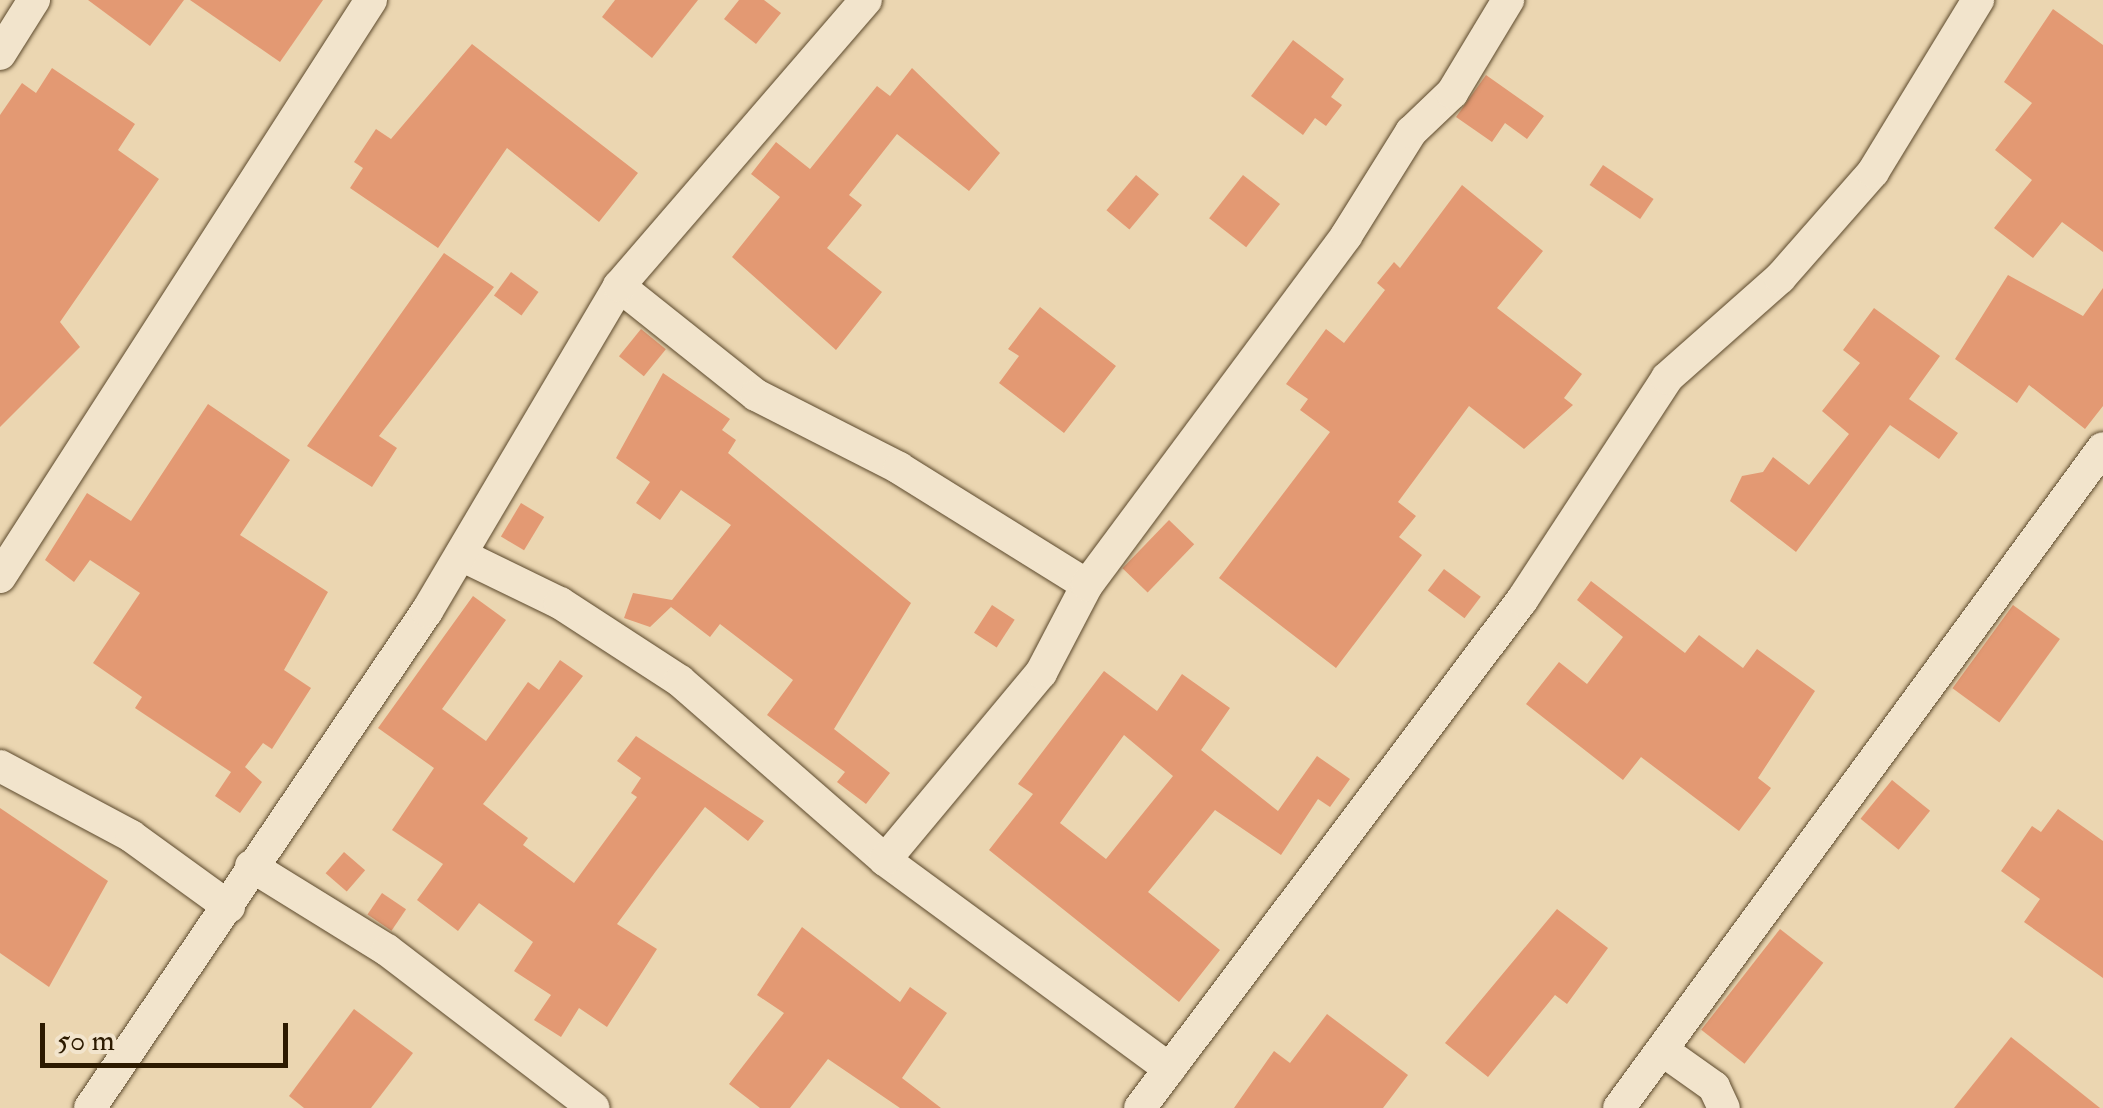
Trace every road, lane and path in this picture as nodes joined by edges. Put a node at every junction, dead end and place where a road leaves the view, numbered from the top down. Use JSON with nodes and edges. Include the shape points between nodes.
{"nodes":[{"id":1,"x":34,"y":0,"type":"edge"},
{"id":2,"x":371,"y":0,"type":"edge"},
{"id":3,"x":866,"y":0,"type":"edge"},
{"id":4,"x":1508,"y":0,"type":"edge"},
{"id":5,"x":1978,"y":0,"type":"edge"},
{"id":6,"x":0,"y":54,"type":"edge"},
{"id":7,"x":619,"y":286,"type":"junction"},
{"id":8,"x":2103,"y":448,"type":"edge"},
{"id":9,"x":460,"y":555,"type":"junction"},
{"id":10,"x":0,"y":576,"type":"edge"},
{"id":11,"x":1087,"y":585,"type":"junction"},
{"id":12,"x":0,"y":766,"type":"edge"},
{"id":13,"x":885,"y":860,"type":"junction"},
{"id":14,"x":250,"y":866,"type":"junction"},
{"id":15,"x":229,"y":907,"type":"junction"},
{"id":16,"x":1662,"y":1050,"type":"junction"},
{"id":17,"x":1170,"y":1069,"type":"junction"},
{"id":18,"x":90,"y":1108,"type":"edge"},
{"id":19,"x":594,"y":1108,"type":"edge"},
{"id":20,"x":1140,"y":1108,"type":"edge"},
{"id":21,"x":1619,"y":1108,"type":"edge"},
{"id":22,"x":1724,"y":1108,"type":"edge"}],
"edges":[{"from":1,"to":6,"type":"street"},
{"from":2,"to":10,"type":"street"},
{"from":3,"to":7,"type":"street"},
{"from":4,"to":11,"type":"street","via":[[1452,93],[1410,132],[1346,236]]},
{"from":5,"to":17,"type":"street","via":[[1874,172],[1780,278],[1668,378],[1522,600]]},
{"from":7,"to":9,"type":"street"},
{"from":7,"to":11,"type":"street","via":[[756,395],[900,468]]},
{"from":8,"to":16,"type":"street"},
{"from":9,"to":13,"type":"street","via":[[560,603],[680,682]]},
{"from":9,"to":14,"type":"street"},
{"from":11,"to":13,"type":"street","via":[[1041,673]]},
{"from":12,"to":15,"type":"street","via":[[131,836]]},
{"from":13,"to":17,"type":"street"},
{"from":14,"to":15,"type":"street"},
{"from":14,"to":19,"type":"street","via":[[386,950]]},
{"from":15,"to":18,"type":"street"},
{"from":16,"to":21,"type":"street"},
{"from":16,"to":22,"type":"street","via":[[1714,1087]]},
{"from":17,"to":20,"type":"street"}]}
